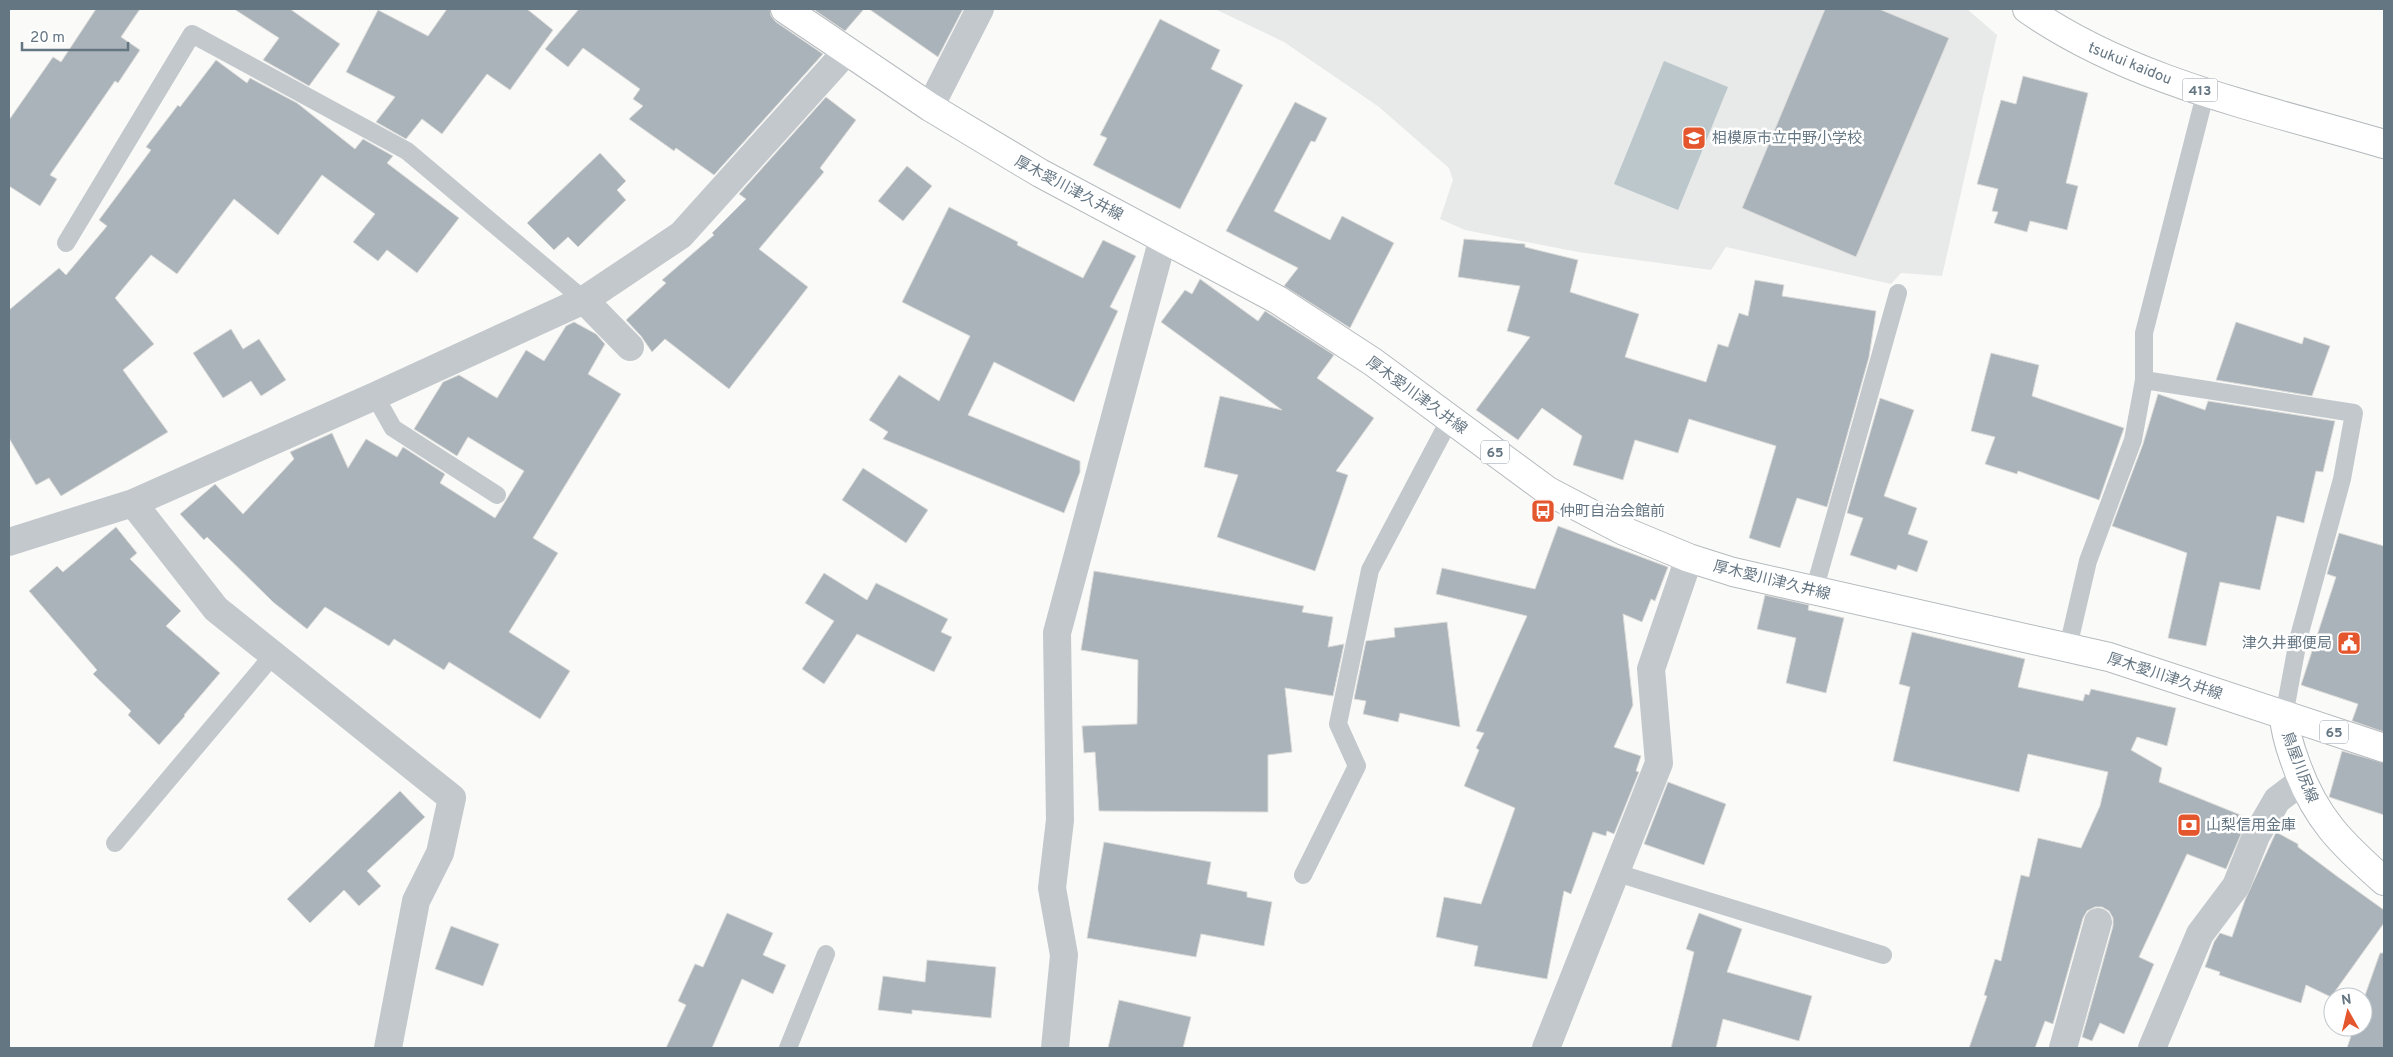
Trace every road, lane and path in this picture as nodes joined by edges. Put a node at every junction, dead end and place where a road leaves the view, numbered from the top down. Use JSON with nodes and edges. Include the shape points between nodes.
{"nodes":[{"id":1,"x":786,"y":9,"type":"edge"},
{"id":2,"x":980,"y":9,"type":"edge"},
{"id":3,"x":2027,"y":9,"type":"edge"},
{"id":4,"x":846,"y":52,"type":"junction"},
{"id":5,"x":2206,"y":91,"type":"junction"},
{"id":6,"x":930,"y":108,"type":"junction"},
{"id":7,"x":2384,"y":144,"type":"edge"},
{"id":8,"x":1163,"y":238,"type":"junction"},
{"id":9,"x":66,"y":243,"type":"dead end"},
{"id":10,"x":1898,"y":292,"type":"dead end"},
{"id":11,"x":584,"y":300,"type":"junction"},
{"id":12,"x":630,"y":347,"type":"dead end"},
{"id":13,"x":2144,"y":380,"type":"junction"},
{"id":14,"x":375,"y":396,"type":"junction"},
{"id":15,"x":1450,"y":419,"type":"junction"},
{"id":16,"x":497,"y":496,"type":"dead end"},
{"id":17,"x":133,"y":503,"type":"junction"},
{"id":18,"x":9,"y":542,"type":"edge"},
{"id":19,"x":1689,"y":558,"type":"junction"},
{"id":20,"x":1814,"y":591,"type":"junction"},
{"id":21,"x":2068,"y":647,"type":"junction"},
{"id":22,"x":274,"y":654,"type":"junction"},
{"id":23,"x":2284,"y":716,"type":"junction"},
{"id":24,"x":2384,"y":748,"type":"edge"},
{"id":25,"x":2302,"y":781,"type":"junction"},
{"id":26,"x":115,"y":843,"type":"dead end"},
{"id":27,"x":1617,"y":874,"type":"junction"},
{"id":28,"x":1303,"y":875,"type":"dead end"},
{"id":29,"x":2384,"y":882,"type":"edge"},
{"id":30,"x":2098,"y":922,"type":"dead end"},
{"id":31,"x":826,"y":954,"type":"dead end"},
{"id":32,"x":1883,"y":954,"type":"dead end"},
{"id":33,"x":388,"y":1048,"type":"edge"},
{"id":34,"x":788,"y":1048,"type":"edge"},
{"id":35,"x":1055,"y":1048,"type":"edge"},
{"id":36,"x":1546,"y":1048,"type":"edge"},
{"id":37,"x":2063,"y":1048,"type":"edge"},
{"id":38,"x":2152,"y":1048,"type":"edge"}],
"edges":[{"from":1,"to":4,"type":"main road","name":"厚木愛川津久井線","number":"65"},
{"from":2,"to":6,"type":"street"},
{"from":3,"to":5,"type":"main road","name":"tsukui kaidou","number":"413","via":[[2101,53],[2145,72]]},
{"from":4,"to":6,"type":"main road","name":"厚木愛川津久井線","number":"65"},
{"from":4,"to":11,"type":"street","via":[[681,234]]},
{"from":5,"to":7,"type":"main road","name":"tsukui kaidou","number":"413"},
{"from":5,"to":13,"type":"lane","via":[[2144,333]]},
{"from":6,"to":8,"type":"main road","name":"厚木愛川津久井線","number":"65","via":[[1040,173]]},
{"from":8,"to":15,"type":"main road","name":"厚木愛川津久井線","number":"65","via":[[1278,300],[1373,362]]},
{"from":8,"to":35,"type":"street","via":[[1057,633],[1060,820],[1052,888],[1064,955]]},
{"from":9,"to":11,"type":"lane","via":[[192,34],[407,151]]},
{"from":10,"to":20,"type":"lane"},
{"from":11,"to":12,"type":"street"},
{"from":11,"to":14,"type":"street"},
{"from":13,"to":21,"type":"lane","via":[[2133,440],[2088,561]]},
{"from":13,"to":23,"type":"lane","via":[[2354,413],[2342,479],[2305,611]]},
{"from":14,"to":16,"type":"lane","via":[[392,428]]},
{"from":14,"to":17,"type":"street"},
{"from":15,"to":19,"type":"main road","name":"厚木愛川津久井線","number":"65","via":[[1556,495],[1624,531]]},
{"from":15,"to":28,"type":"lane","via":[[1370,570],[1338,724],[1357,766]]},
{"from":17,"to":18,"type":"street"},
{"from":17,"to":22,"type":"street","via":[[216,609]]},
{"from":19,"to":20,"type":"main road","name":"厚木愛川津久井線","number":"65"},
{"from":19,"to":27,"type":"street","via":[[1650,669],[1659,764]]},
{"from":20,"to":21,"type":"main road","name":"厚木愛川津久井線","number":"65"},
{"from":21,"to":23,"type":"main road","name":"厚木愛川津久井線","number":"65","via":[[2147,668]]},
{"from":22,"to":26,"type":"lane"},
{"from":22,"to":33,"type":"street","via":[[452,798],[440,853],[416,901]]},
{"from":23,"to":24,"type":"main road","name":"厚木愛川津久井線","number":"65"},
{"from":23,"to":25,"type":"main road","name":"鳥屋川尻線","via":[[2289,745]]},
{"from":25,"to":29,"type":"main road","name":"鳥屋川尻線","via":[[2326,824]]},
{"from":25,"to":38,"type":"street","via":[[2277,800],[2256,836],[2236,886],[2200,934]]},
{"from":27,"to":32,"type":"lane"},
{"from":27,"to":36,"type":"street"},
{"from":30,"to":37,"type":"street"},
{"from":31,"to":34,"type":"lane"}]}
